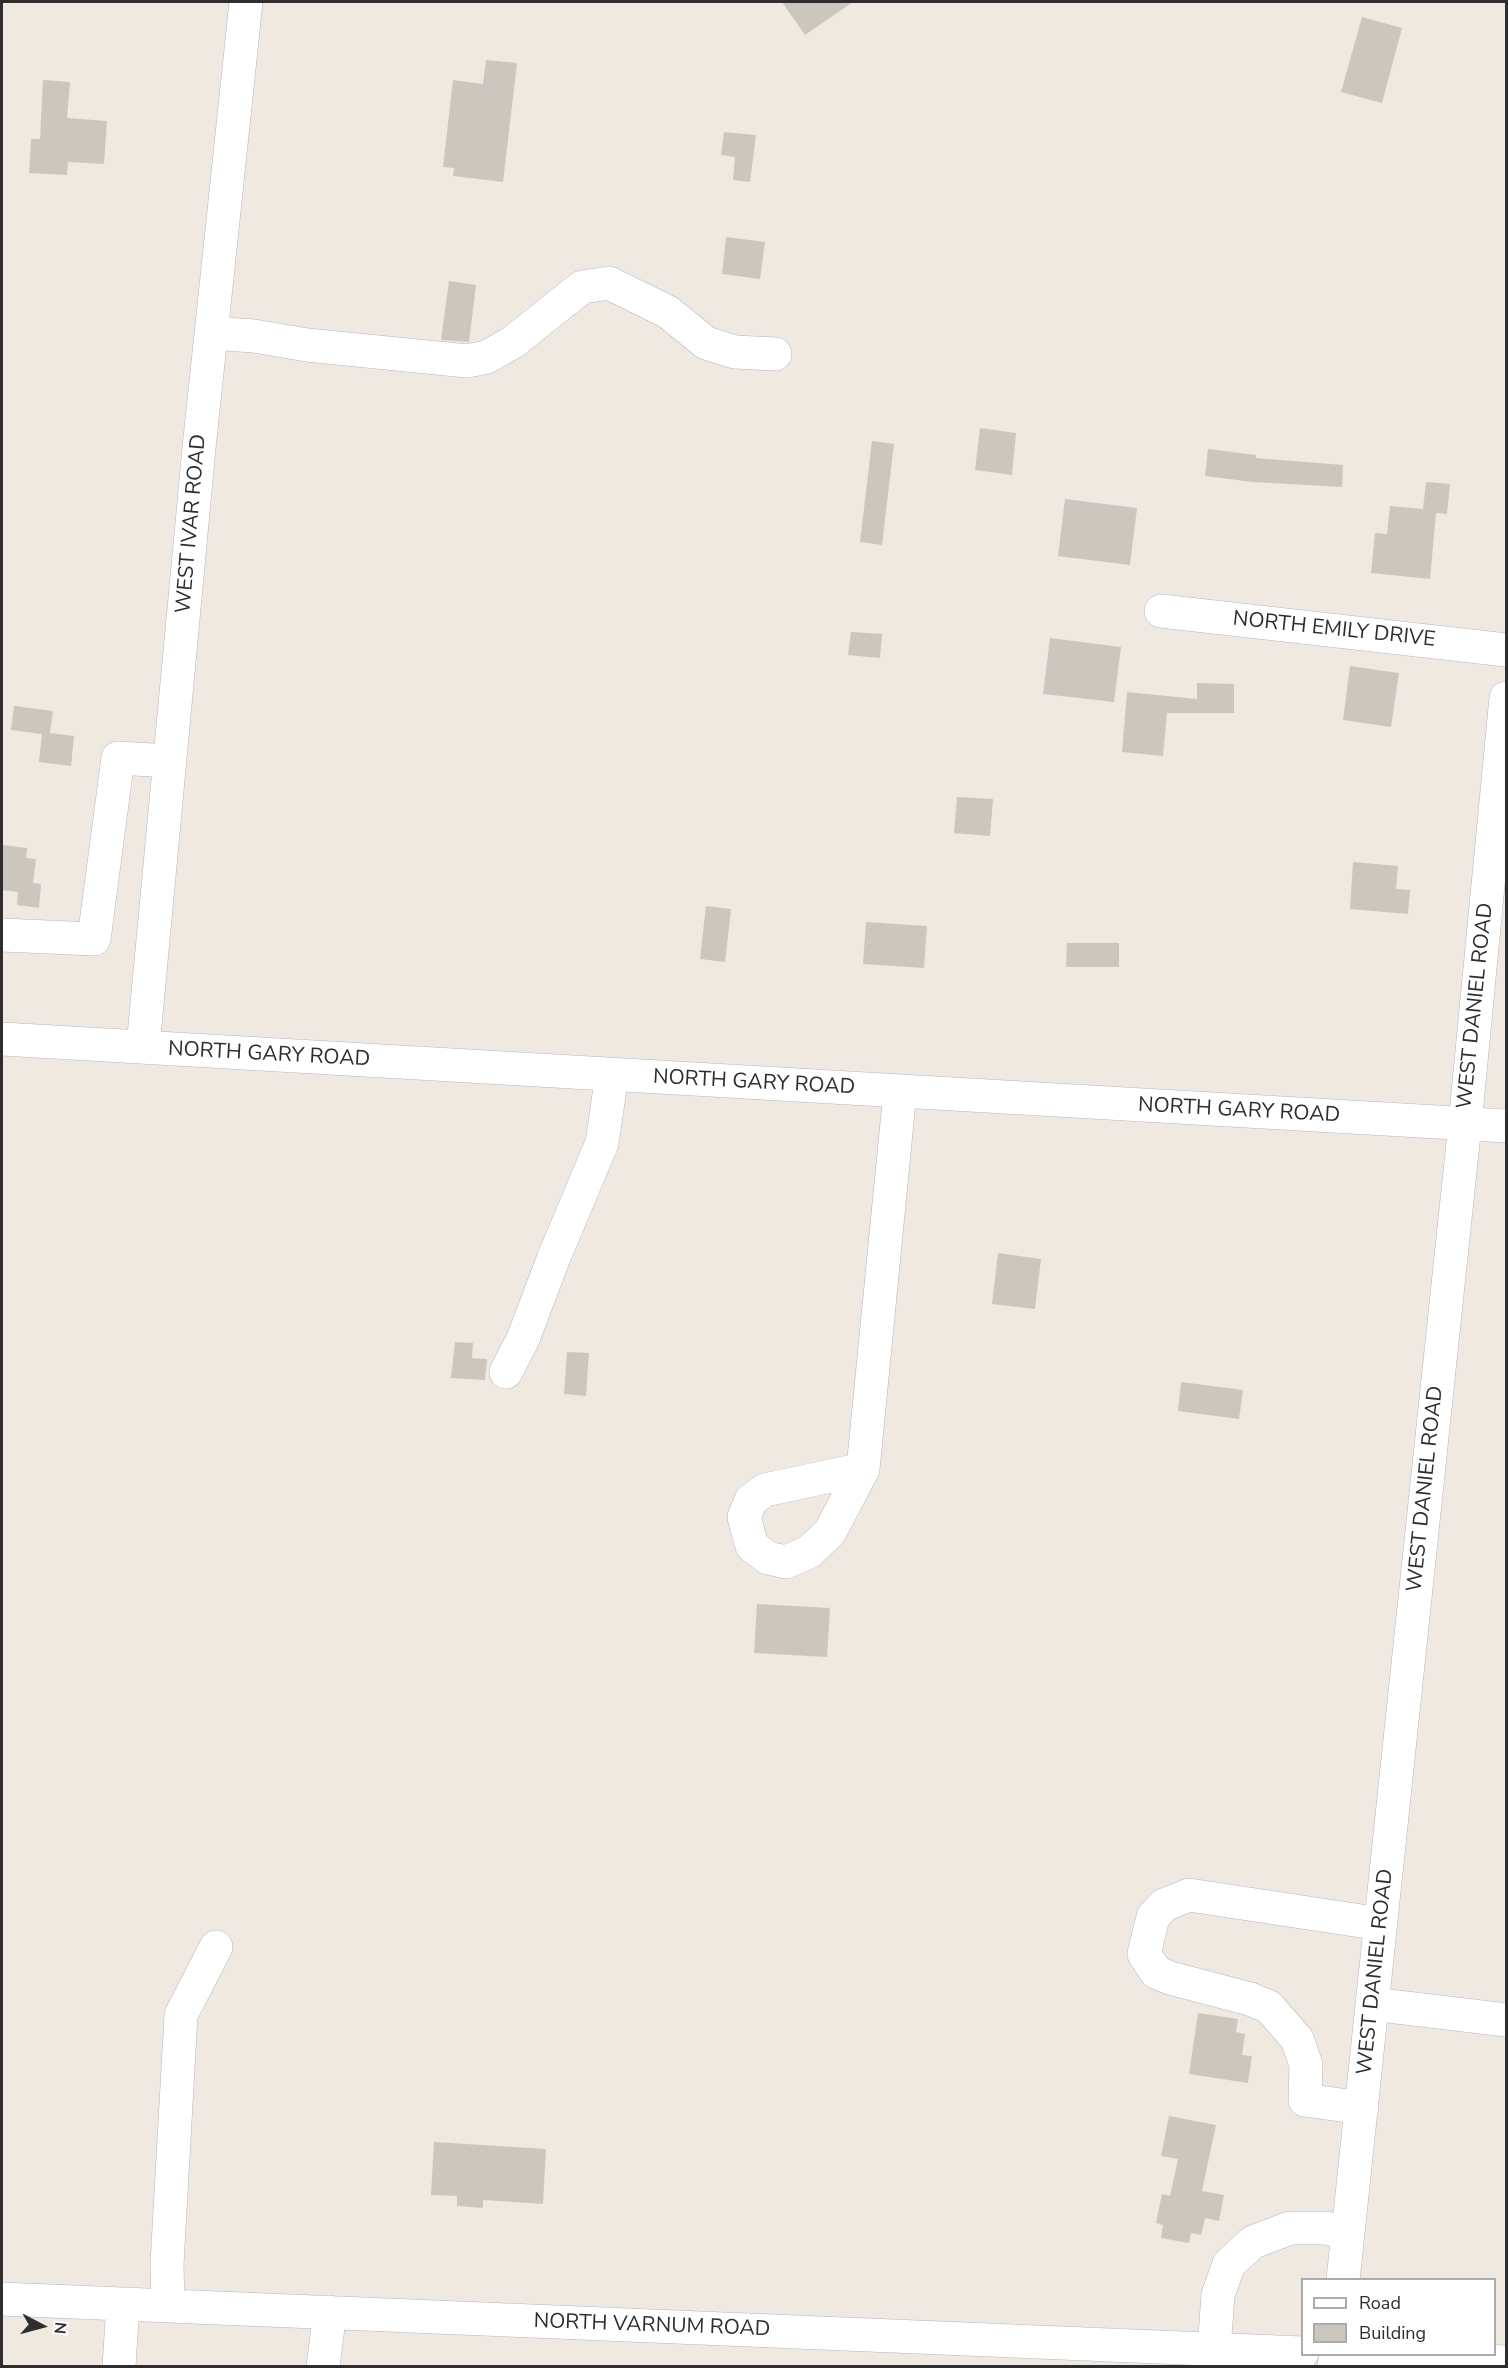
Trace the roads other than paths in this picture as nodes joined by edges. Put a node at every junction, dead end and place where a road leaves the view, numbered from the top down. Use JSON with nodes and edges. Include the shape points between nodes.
{"nodes":[{"id":1,"x":246,"y":2,"type":"edge"},
{"id":2,"x":211,"y":333,"type":"junction"},
{"id":3,"x":775,"y":354,"type":"dead end"},
{"id":4,"x":1161,"y":611,"type":"dead end"},
{"id":5,"x":1506,"y":650,"type":"edge"},
{"id":6,"x":1506,"y":698,"type":"edge"},
{"id":7,"x":170,"y":761,"type":"junction"},
{"id":8,"x":1503,"y":777,"type":"edge"},
{"id":9,"x":2,"y":935,"type":"edge"},
{"id":10,"x":2,"y":1039,"type":"edge"},
{"id":11,"x":143,"y":1047,"type":"junction"},
{"id":12,"x":612,"y":1074,"type":"junction"},
{"id":13,"x":900,"y":1092,"type":"junction"},
{"id":14,"x":1465,"y":1125,"type":"junction"},
{"id":15,"x":1506,"y":1126,"type":"edge"},
{"id":16,"x":506,"y":1372,"type":"dead end"},
{"id":17,"x":863,"y":1469,"type":"dead end"},
{"id":18,"x":1381,"y":1924,"type":"junction"},
{"id":19,"x":216,"y":1947,"type":"dead end"},
{"id":20,"x":1372,"y":2004,"type":"junction"},
{"id":21,"x":1506,"y":2020,"type":"edge"},
{"id":22,"x":1362,"y":2108,"type":"junction"},
{"id":23,"x":1347,"y":2232,"type":"junction"},
{"id":24,"x":1343,"y":2278,"type":"edge"},
{"id":25,"x":2,"y":2299,"type":"edge"},
{"id":26,"x":123,"y":2305,"type":"junction"},
{"id":27,"x":168,"y":2306,"type":"junction"},
{"id":28,"x":330,"y":2312,"type":"junction"},
{"id":29,"x":1214,"y":2349,"type":"junction"},
{"id":30,"x":1301,"y":2353,"type":"edge"},
{"id":31,"x":1360,"y":2356,"type":"edge"},
{"id":32,"x":1506,"y":2362,"type":"edge"},
{"id":33,"x":119,"y":2367,"type":"edge"},
{"id":34,"x":323,"y":2367,"type":"edge"}],
"edges":[{"from":1,"to":2,"type":"street","name":"WEST IVAR ROAD"},
{"from":2,"to":3,"type":"street","via":[[467,361],[487,357],[513,342],[582,287],[609,283],[668,312],[706,344],[735,352]]},
{"from":2,"to":7,"type":"street","name":"WEST IVAR ROAD"},
{"from":4,"to":5,"type":"street","name":"NORTH EMILY DRIVE"},
{"from":6,"to":8,"type":"street","name":"WEST DANIEL ROAD"},
{"from":7,"to":9,"type":"street","via":[[118,758],[94,939]]},
{"from":7,"to":11,"type":"street","name":"WEST IVAR ROAD"},
{"from":8,"to":14,"type":"street","name":"WEST DANIEL ROAD"},
{"from":10,"to":11,"type":"street","name":"NORTH GARY ROAD"},
{"from":11,"to":12,"type":"street","name":"NORTH GARY ROAD"},
{"from":12,"to":13,"type":"street","name":"NORTH GARY ROAD"},
{"from":12,"to":16,"type":"street","via":[[602,1143]]},
{"from":13,"to":14,"type":"street","name":"NORTH GARY ROAD"},
{"from":13,"to":17,"type":"street"},
{"from":14,"to":15,"type":"street","name":"NORTH GARY ROAD"},
{"from":14,"to":18,"type":"street","name":"WEST DANIEL ROAD"},
{"from":18,"to":20,"type":"street","name":"WEST DANIEL ROAD"},
{"from":18,"to":22,"type":"street","via":[[1189,1895],[1164,1905],[1154,1917],[1144,1954],[1156,1972],[1170,1978],[1269,2007],[1297,2039],[1306,2065],[1305,2100]]},
{"from":19,"to":27,"type":"street","via":[[181,2014]]},
{"from":20,"to":21,"type":"street"},
{"from":20,"to":22,"type":"street","name":"WEST DANIEL ROAD"},
{"from":22,"to":23,"type":"street","name":"WEST DANIEL ROAD"},
{"from":23,"to":24,"type":"street","name":"WEST DANIEL ROAD"},
{"from":23,"to":29,"type":"street","via":[[1290,2228],[1253,2242],[1229,2264],[1218,2295]]},
{"from":25,"to":26,"type":"street","name":"NORTH VARNUM ROAD"},
{"from":26,"to":27,"type":"street","name":"NORTH VARNUM ROAD"},
{"from":26,"to":33,"type":"street"},
{"from":27,"to":28,"type":"street","name":"NORTH VARNUM ROAD"},
{"from":28,"to":29,"type":"street","name":"NORTH VARNUM ROAD"},
{"from":28,"to":34,"type":"street"},
{"from":29,"to":30,"type":"street","name":"NORTH VARNUM ROAD"},
{"from":31,"to":32,"type":"street"}]}
